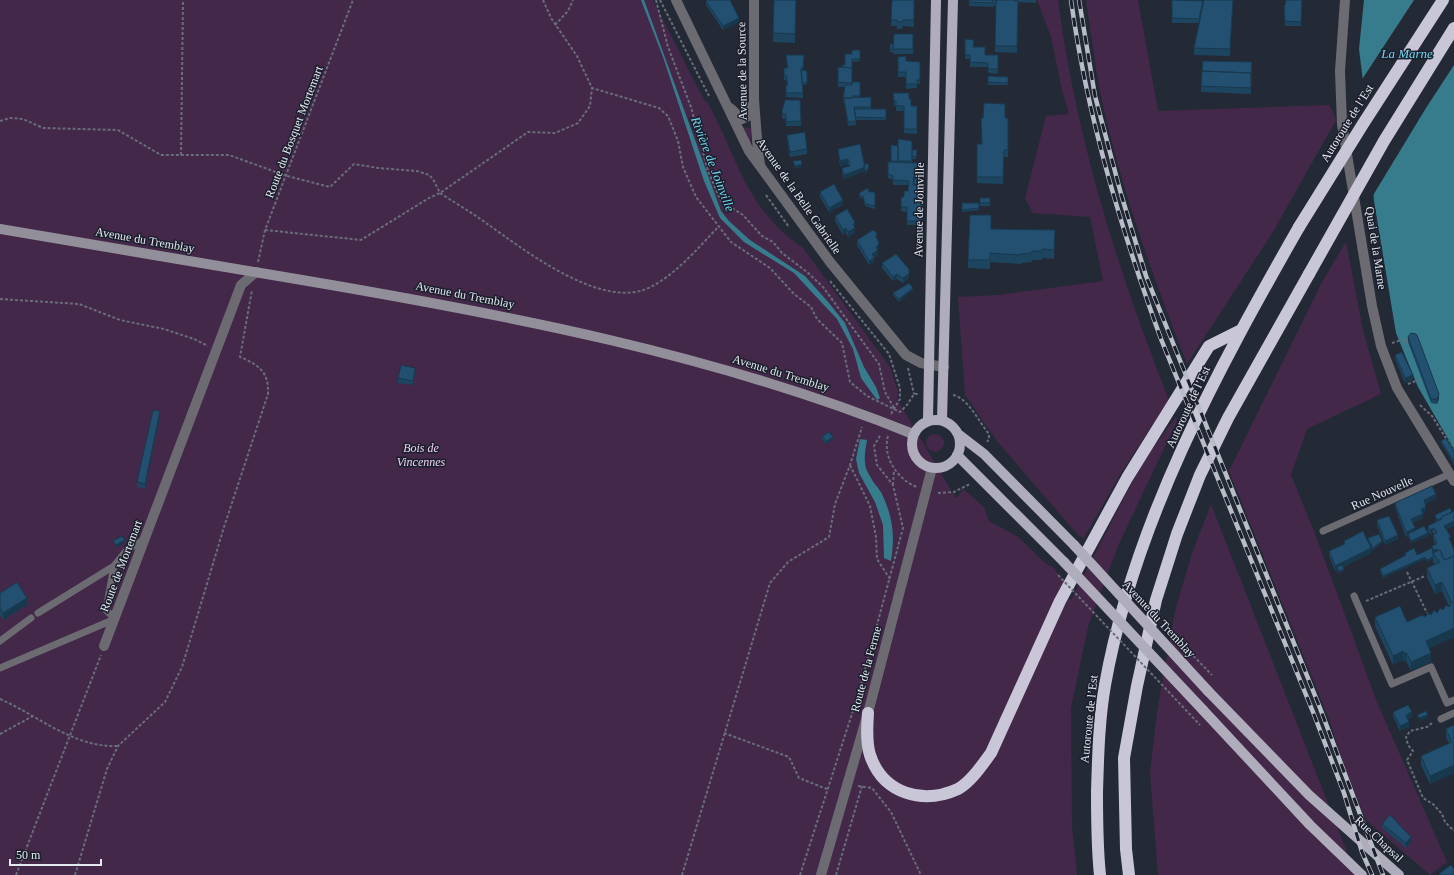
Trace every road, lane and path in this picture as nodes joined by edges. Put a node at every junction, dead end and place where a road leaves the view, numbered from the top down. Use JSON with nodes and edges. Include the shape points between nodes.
{"nodes":[{"id":1,"x":183,"y":0,"type":"edge"},
{"id":2,"x":353,"y":0,"type":"edge"},
{"id":3,"x":543,"y":0,"type":"edge"},
{"id":4,"x":573,"y":0,"type":"edge"},
{"id":5,"x":656,"y":0,"type":"edge"},
{"id":6,"x":676,"y":0,"type":"edge"},
{"id":7,"x":754,"y":0,"type":"edge"},
{"id":8,"x":936,"y":0,"type":"edge"},
{"id":9,"x":953,"y":0,"type":"edge"},
{"id":10,"x":1345,"y":0,"type":"edge"},
{"id":11,"x":1443,"y":0,"type":"edge"},
{"id":12,"x":555,"y":24,"type":"junction"},
{"id":13,"x":1454,"y":28,"type":"edge"},
{"id":14,"x":592,"y":88,"type":"junction"},
{"id":15,"x":754,"y":100,"type":"junction"},
{"id":16,"x":725,"y":102,"type":"junction"},
{"id":17,"x":0,"y":121,"type":"edge"},
{"id":18,"x":181,"y":155,"type":"junction"},
{"id":19,"x":761,"y":166,"type":"junction"},
{"id":20,"x":287,"y":176,"type":"junction"},
{"id":21,"x":440,"y":193,"type":"junction"},
{"id":22,"x":719,"y":226,"type":"junction"},
{"id":23,"x":0,"y":229,"type":"edge"},
{"id":24,"x":265,"y":230,"type":"junction"},
{"id":25,"x":256,"y":272,"type":"junction"},
{"id":26,"x":0,"y":299,"type":"edge"},
{"id":27,"x":1239,"y":331,"type":"junction"},
{"id":28,"x":1408,"y":343,"type":"edge"},
{"id":29,"x":1381,"y":346,"type":"junction"},
{"id":30,"x":216,"y":350,"type":"junction"},
{"id":31,"x":929,"y":365,"type":"junction"},
{"id":32,"x":908,"y":367,"type":"dead end"},
{"id":33,"x":944,"y":367,"type":"junction"},
{"id":34,"x":1422,"y":379,"type":"edge"},
{"id":35,"x":1397,"y":388,"type":"junction"},
{"id":36,"x":914,"y":394,"type":"junction"},
{"id":37,"x":919,"y":394,"type":"dead end"},
{"id":38,"x":959,"y":396,"type":"dead end"},
{"id":39,"x":1407,"y":404,"type":"junction"},
{"id":40,"x":894,"y":409,"type":"junction"},
{"id":41,"x":866,"y":416,"type":"junction"},
{"id":42,"x":928,"y":420,"type":"junction"},
{"id":43,"x":942,"y":420,"type":"junction"},
{"id":44,"x":889,"y":433,"type":"dead end"},
{"id":45,"x":913,"y":434,"type":"junction"},
{"id":46,"x":958,"y":434,"type":"junction"},
{"id":47,"x":989,"y":439,"type":"dead end"},
{"id":48,"x":874,"y":446,"type":"dead end"},
{"id":49,"x":1454,"y":450,"type":"edge"},
{"id":50,"x":957,"y":455,"type":"junction"},
{"id":51,"x":850,"y":465,"type":"junction"},
{"id":52,"x":932,"y":468,"type":"junction"},
{"id":53,"x":895,"y":469,"type":"junction"},
{"id":54,"x":1452,"y":478,"type":"edge"},
{"id":55,"x":972,"y":481,"type":"dead end"},
{"id":56,"x":893,"y":485,"type":"junction"},
{"id":57,"x":917,"y":487,"type":"dead end"},
{"id":58,"x":938,"y":493,"type":"dead end"},
{"id":59,"x":1323,"y":531,"type":"dead end"},
{"id":60,"x":145,"y":539,"type":"junction"},
{"id":61,"x":114,"y":566,"type":"junction"},
{"id":62,"x":1407,"y":572,"type":"dead end"},
{"id":63,"x":1058,"y":575,"type":"dead end"},
{"id":64,"x":1425,"y":576,"type":"dead end"},
{"id":65,"x":890,"y":579,"type":"junction"},
{"id":66,"x":1412,"y":582,"type":"junction"},
{"id":67,"x":1354,"y":596,"type":"dead end"},
{"id":68,"x":1358,"y":605,"type":"junction"},
{"id":69,"x":38,"y":613,"type":"dead end"},
{"id":70,"x":1427,"y":614,"type":"edge"},
{"id":71,"x":31,"y":618,"type":"dead end"},
{"id":72,"x":114,"y":619,"type":"junction"},
{"id":73,"x":0,"y":641,"type":"edge"},
{"id":74,"x":104,"y":646,"type":"joint"},
{"id":75,"x":0,"y":668,"type":"edge"},
{"id":76,"x":0,"y":699,"type":"edge"},
{"id":77,"x":1454,"y":700,"type":"edge"},
{"id":78,"x":1454,"y":712,"type":"edge"},
{"id":79,"x":868,"y":713,"type":"junction"},
{"id":80,"x":33,"y":716,"type":"junction"},
{"id":81,"x":1441,"y":719,"type":"joint"},
{"id":82,"x":1200,"y":725,"type":"dead end"},
{"id":83,"x":724,"y":733,"type":"junction"},
{"id":84,"x":0,"y":734,"type":"edge"},
{"id":85,"x":70,"y":736,"type":"junction"},
{"id":86,"x":118,"y":746,"type":"junction"},
{"id":87,"x":854,"y":785,"type":"dead end"},
{"id":88,"x":862,"y":786,"type":"junction"},
{"id":89,"x":828,"y":790,"type":"junction"},
{"id":90,"x":1341,"y":821,"type":"joint"},
{"id":91,"x":1454,"y":831,"type":"edge"},
{"id":92,"x":16,"y":875,"type":"edge"},
{"id":93,"x":74,"y":875,"type":"edge"},
{"id":94,"x":682,"y":875,"type":"edge"},
{"id":95,"x":800,"y":875,"type":"edge"},
{"id":96,"x":821,"y":875,"type":"edge"},
{"id":97,"x":836,"y":875,"type":"edge"},
{"id":98,"x":921,"y":875,"type":"edge"},
{"id":99,"x":1100,"y":875,"type":"edge"},
{"id":100,"x":1129,"y":875,"type":"edge"},
{"id":101,"x":1362,"y":875,"type":"edge"},
{"id":102,"x":1398,"y":875,"type":"edge"}],
"edges":[{"from":1,"to":18,"type":"path"},
{"from":2,"to":20,"type":"path","name":"Route du Bosquet Mortemart"},
{"from":3,"to":12,"type":"path"},
{"from":4,"to":12,"type":"path","via":[[568,11]]},
{"from":5,"to":40,"type":"path","via":[[668,47],[691,106],[708,171],[721,201],[743,214],[762,236],[773,242],[782,253],[823,287],[879,364],[885,392]]},
{"from":6,"to":16,"type":"street","name":"Avenue de la Belle Gabrielle"},
{"from":7,"to":15,"type":"street","name":"Avenue de la Source"},
{"from":8,"to":31,"type":"main road","name":"Avenue de Joinville"},
{"from":9,"to":33,"type":"main road"},
{"from":10,"to":29,"type":"street","name":"Quai de la Marne","via":[[1340,71],[1342,124]]},
{"from":11,"to":27,"type":"highway","name":"Autoroute de l’Est","bridge":true,"via":[[1299,227]]},
{"from":12,"to":14,"type":"path","via":[[577,56]]},
{"from":13,"to":100,"type":"highway","bridge":true,"via":[[1384,141],[1228,418],[1200,474],[1156,600],[1124,758]]},
{"from":14,"to":21,"type":"path","via":[[590,106],[578,123],[555,133],[528,132]]},
{"from":14,"to":22,"type":"path","via":[[659,108],[668,116],[678,141],[683,167],[696,197]]},
{"from":15,"to":16,"type":"street","via":[[748,116],[742,119]]},
{"from":15,"to":19,"type":"street","name":"Avenue de la Source"},
{"from":16,"to":19,"type":"street","name":"Avenue de la Belle Gabrielle","via":[[749,151]]},
{"from":17,"to":18,"type":"path","via":[[10,118],[23,119],[43,128],[118,130],[161,155]]},
{"from":18,"to":20,"type":"path","via":[[229,155]]},
{"from":19,"to":31,"type":"street","name":"Avenue de la Belle Gabrielle","via":[[802,225],[906,355],[921,364]]},
{"from":20,"to":21,"type":"path","via":[[330,187],[354,164],[417,170],[429,175]]},
{"from":20,"to":24,"type":"path","name":"Route du Bosquet Mortemart"},
{"from":21,"to":22,"type":"path","via":[[536,258],[578,282],[622,293],[640,290],[662,280]]},
{"from":21,"to":24,"type":"path","via":[[361,240]]},
{"from":22,"to":40,"type":"path","via":[[732,242],[770,268],[794,294],[812,307],[817,320],[842,344],[850,382],[867,396]]},
{"from":23,"to":25,"type":"main road","name":"Avenue du Tremblay"},
{"from":24,"to":25,"type":"path","name":"Route du Bosquet Mortemart"},
{"from":25,"to":30,"type":"street","name":"Route de Mortemart","via":[[241,285]]},
{"from":25,"to":41,"type":"main road","name":"Avenue du Tremblay","via":[[522,320],[725,370],[824,400]]},
{"from":25,"to":86,"type":"path","name":"Route du Bosquet Mortemart","via":[[240,357],[256,364],[265,375],[269,383],[268,394],[224,527],[182,667],[165,702]]},
{"from":26,"to":30,"type":"path","via":[[79,304],[120,320],[164,329],[194,339]]},
{"from":27,"to":79,"type":"highway","via":[[1209,346],[1127,478],[1060,601],[991,753],[975,774],[959,788],[933,797],[915,796],[897,789],[882,777],[870,756],[867,741]]},
{"from":27,"to":99,"type":"highway","name":"Autoroute de l’Est","via":[[1181,453],[1149,529],[1125,599],[1105,686],[1099,743],[1097,851]]},
{"from":28,"to":29,"type":"path","via":[[1406,344],[1405,339]]},
{"from":29,"to":35,"type":"street","name":"Quai de la Marne"},
{"from":30,"to":60,"type":"street","name":"Route de Mortemart"},
{"from":31,"to":33,"type":"street","name":"Avenue de la Belle Gabrielle"},
{"from":31,"to":42,"type":"main road","name":"Avenue de Joinville"},
{"from":32,"to":36,"type":"path"},
{"from":33,"to":43,"type":"main road"},
{"from":34,"to":35,"type":"path"},
{"from":35,"to":39,"type":"street","name":"Quai de la Marne"},
{"from":36,"to":37,"type":"path"},
{"from":36,"to":40,"type":"path","via":[[900,412]]},
{"from":38,"to":47,"type":"path","via":[[966,401],[989,434]]},
{"from":39,"to":49,"type":"path","via":[[1422,405]]},
{"from":39,"to":54,"type":"street","name":"Quai de la Marne"},
{"from":41,"to":45,"type":"main road","name":"Avenue du Tremblay"},
{"from":41,"to":51,"type":"path"},
{"from":42,"to":43,"type":"main road"},
{"from":42,"to":45,"type":"main road"},
{"from":43,"to":46,"type":"main road"},
{"from":44,"to":53,"type":"path","via":[[888,453]]},
{"from":45,"to":52,"type":"main road","via":[[914,455]]},
{"from":46,"to":50,"type":"main road","via":[[960,441]]},
{"from":46,"to":90,"type":"main road","name":"Avenue du Tremblay","bridge":true,"via":[[984,454],[1074,545],[1208,691],[1309,795]]},
{"from":48,"to":56,"type":"path","via":[[877,465]]},
{"from":50,"to":52,"type":"main road","via":[[944,467]]},
{"from":50,"to":101,"type":"main road","bridge":true,"via":[[1064,562],[1310,826]]},
{"from":51,"to":65,"type":"path","via":[[870,506],[877,559]]},
{"from":51,"to":83,"type":"path","via":[[835,504],[829,537],[788,562],[770,583]]},
{"from":52,"to":79,"type":"street","name":"Route de la Ferme"},
{"from":53,"to":56,"type":"path"},
{"from":53,"to":57,"type":"path","via":[[902,479]]},
{"from":54,"to":59,"type":"lane","name":"Rue Nouvelle"},
{"from":55,"to":58,"type":"path","via":[[954,492]]},
{"from":56,"to":65,"type":"path","via":[[904,528]]},
{"from":60,"to":61,"type":"lane","via":[[127,550]]},
{"from":60,"to":72,"type":"street","name":"Route de Mortemart"},
{"from":61,"to":69,"type":"lane"},
{"from":61,"to":72,"type":"lane","via":[[106,610]]},
{"from":62,"to":66,"type":"path"},
{"from":63,"to":82,"type":"path","bridge":true},
{"from":64,"to":66,"type":"path"},
{"from":65,"to":89,"type":"path","via":[[859,692]]},
{"from":66,"to":68,"type":"path"},
{"from":66,"to":70,"type":"path"},
{"from":67,"to":68,"type":"lane"},
{"from":68,"to":77,"type":"lane","via":[[1392,684],[1431,667],[1447,703]]},
{"from":71,"to":73,"type":"lane"},
{"from":72,"to":74,"type":"street","name":"Route de Mortemart"},
{"from":72,"to":75,"type":"lane"},
{"from":74,"to":85,"type":"path"},
{"from":76,"to":80,"type":"path"},
{"from":78,"to":81,"type":"lane"},
{"from":79,"to":96,"type":"street","name":"Route de la Ferme"},
{"from":80,"to":84,"type":"path"},
{"from":80,"to":85,"type":"path"},
{"from":81,"to":91,"type":"path","via":[[1410,731],[1406,737],[1413,751],[1407,760],[1424,798],[1433,804]]},
{"from":83,"to":89,"type":"path","via":[[789,756],[799,778]]},
{"from":83,"to":94,"type":"path"},
{"from":85,"to":86,"type":"path","via":[[104,746]]},
{"from":85,"to":92,"type":"path"},
{"from":86,"to":93,"type":"path","via":[[107,769]]},
{"from":87,"to":88,"type":"path"},
{"from":88,"to":97,"type":"path"},
{"from":88,"to":98,"type":"path","via":[[872,788],[891,812]]},
{"from":89,"to":95,"type":"path"},
{"from":90,"to":102,"type":"main road","name":"Rue Chapsal"}]}
